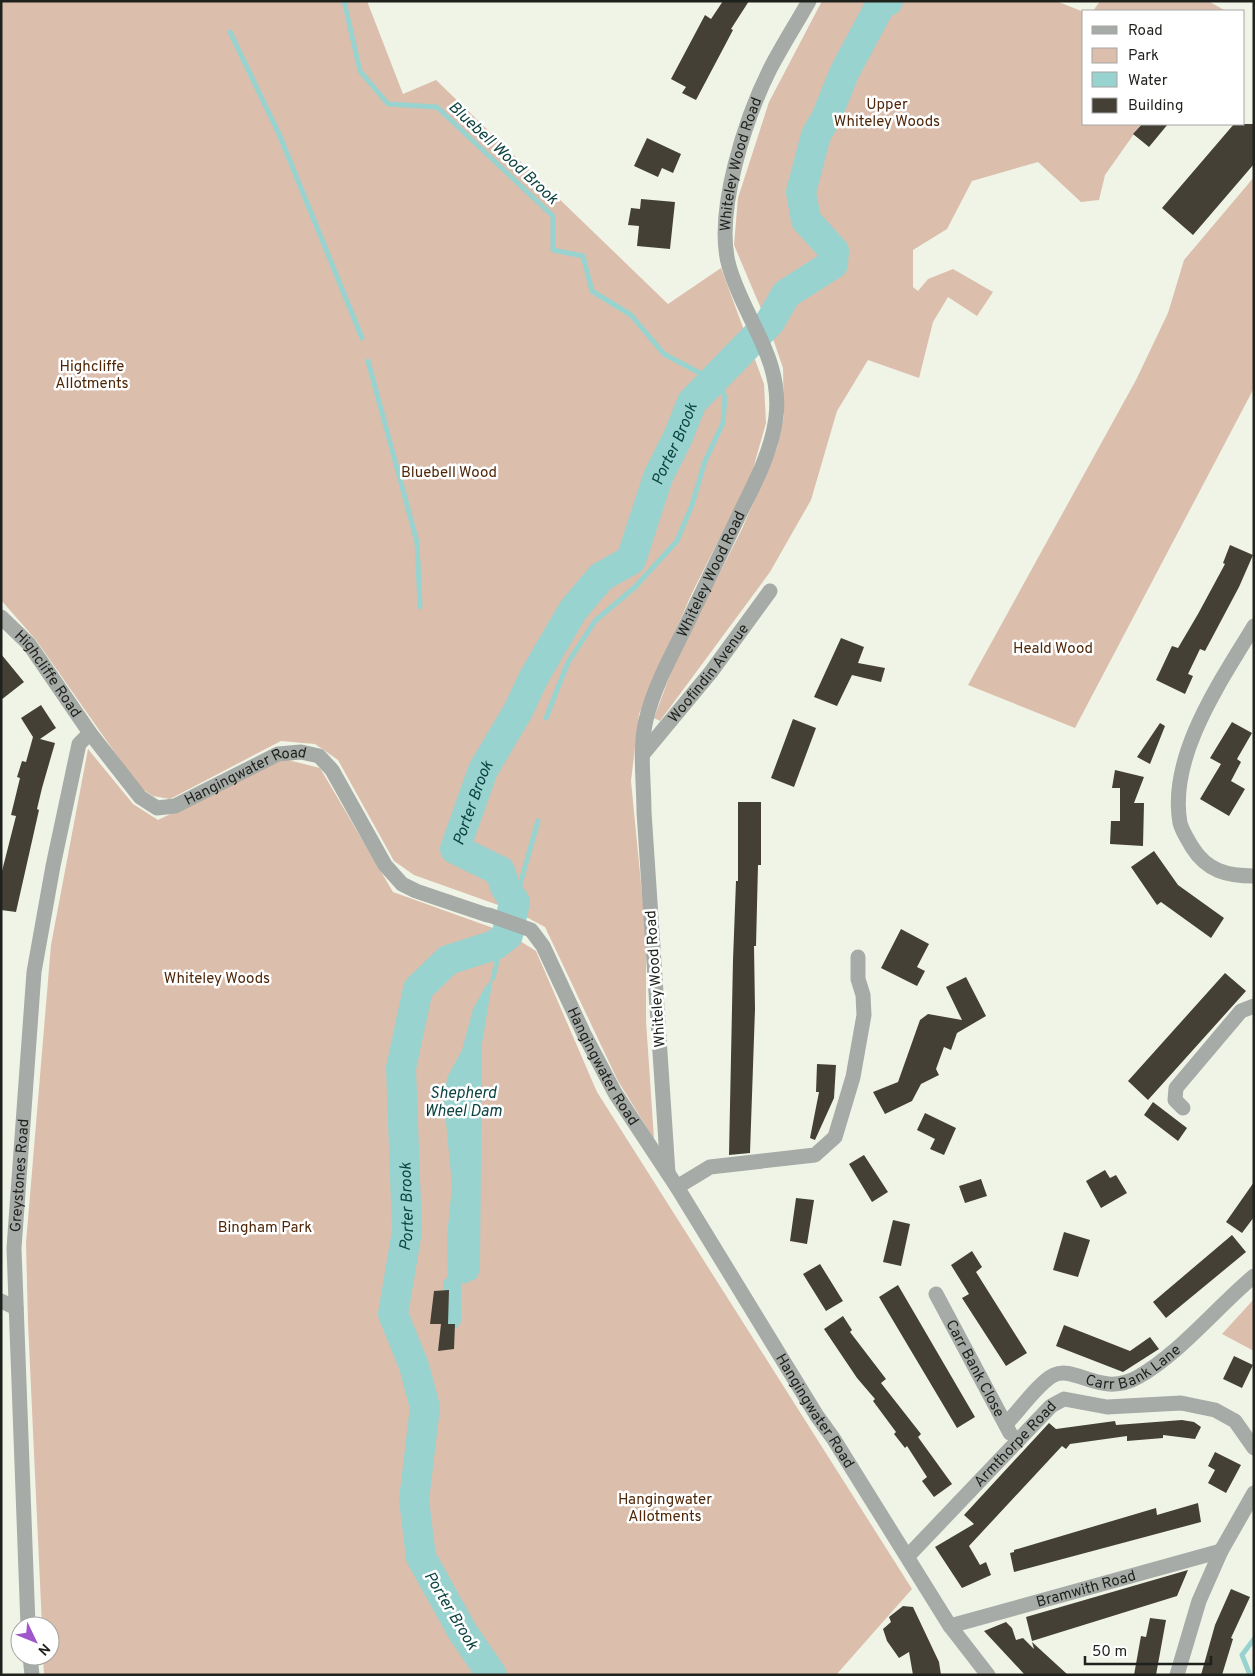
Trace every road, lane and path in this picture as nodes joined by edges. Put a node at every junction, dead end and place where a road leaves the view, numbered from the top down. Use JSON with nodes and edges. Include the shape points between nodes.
{"nodes":[{"id":1,"x":809,"y":1,"type":"edge"},
{"id":2,"x":770,"y":591,"type":"dead end"},
{"id":3,"x":1,"y":617,"type":"edge"},
{"id":4,"x":1254,"y":626,"type":"edge"},
{"id":5,"x":90,"y":733,"type":"junction"},
{"id":6,"x":643,"y":754,"type":"junction"},
{"id":7,"x":1254,"y":876,"type":"edge"},
{"id":8,"x":858,"y":957,"type":"dead end"},
{"id":9,"x":1254,"y":1006,"type":"edge"},
{"id":10,"x":1183,"y":1108,"type":"dead end"},
{"id":11,"x":668,"y":1173,"type":"junction"},
{"id":12,"x":677,"y":1187,"type":"junction"},
{"id":13,"x":1254,"y":1276,"type":"edge"},
{"id":14,"x":936,"y":1294,"type":"dead end"},
{"id":15,"x":1,"y":1301,"type":"edge"},
{"id":16,"x":16,"y":1308,"type":"junction"},
{"id":17,"x":1006,"y":1424,"type":"junction"},
{"id":18,"x":1015,"y":1443,"type":"junction"},
{"id":19,"x":1254,"y":1448,"type":"edge"},
{"id":20,"x":1254,"y":1493,"type":"edge"},
{"id":21,"x":1221,"y":1551,"type":"junction"},
{"id":22,"x":908,"y":1556,"type":"junction"},
{"id":23,"x":28,"y":1616,"type":"edge"},
{"id":24,"x":950,"y":1626,"type":"junction"},
{"id":25,"x":988,"y":1675,"type":"edge"},
{"id":26,"x":1177,"y":1675,"type":"edge"}],
"edges":[{"from":1,"to":6,"type":"street","name":"Whiteley Wood Road","via":[[770,70],[732,177],[724,228],[728,265],[770,358],[775,379],[776,417],[767,454],[652,698],[645,722]]},
{"from":2,"to":6,"type":"street","name":"Woofindin Avenue","via":[[711,672]]},
{"from":3,"to":5,"type":"street","name":"Highcliffe Road","via":[[29,644]]},
{"from":4,"to":7,"type":"street","via":[[1198,725],[1187,754],[1179,805],[1180,824],[1207,865],[1222,874]]},
{"from":5,"to":11,"type":"street","name":"Hangingwater Road","via":[[140,797],[157,808],[175,806],[278,754],[301,752],[319,756],[332,770],[385,865],[402,884],[531,930],[556,970],[615,1093]]},
{"from":5,"to":16,"type":"street","name":"Greystones Road","via":[[79,744],[34,972],[14,1248]]},
{"from":6,"to":11,"type":"street","name":"Whiteley Wood Road"},
{"from":8,"to":12,"type":"street","via":[[864,1015],[853,1078],[835,1137],[816,1155],[710,1167]]},
{"from":9,"to":10,"type":"street","via":[[1240,1011],[1176,1088],[1175,1100]]},
{"from":11,"to":12,"type":"street","name":"Hangingwater Road"},
{"from":12,"to":22,"type":"street","name":"Hangingwater Road","via":[[817,1416]]},
{"from":13,"to":17,"type":"street","name":"Carr Bank Lane","via":[[1181,1344],[1139,1377],[1111,1386],[1066,1373],[1054,1375],[1041,1384]]},
{"from":14,"to":17,"type":"street","name":"Carr Bank Close"},
{"from":15,"to":16,"type":"street"},
{"from":16,"to":23,"type":"street","name":"Greystones Road"},
{"from":17,"to":18,"type":"street","name":"Carr Bank Close"},
{"from":18,"to":19,"type":"street","name":"Armthorpe Road","via":[[1051,1406],[1064,1399],[1107,1407],[1181,1403],[1215,1410],[1235,1421]]},
{"from":18,"to":22,"type":"street","name":"Armthorpe Road"},
{"from":20,"to":21,"type":"street"},
{"from":21,"to":24,"type":"street","name":"Bramwith Road"},
{"from":21,"to":26,"type":"street","via":[[1199,1601]]},
{"from":22,"to":24,"type":"street","name":"Hangingwater Road"},
{"from":24,"to":25,"type":"street","name":"Hangingwater Road"}]}
